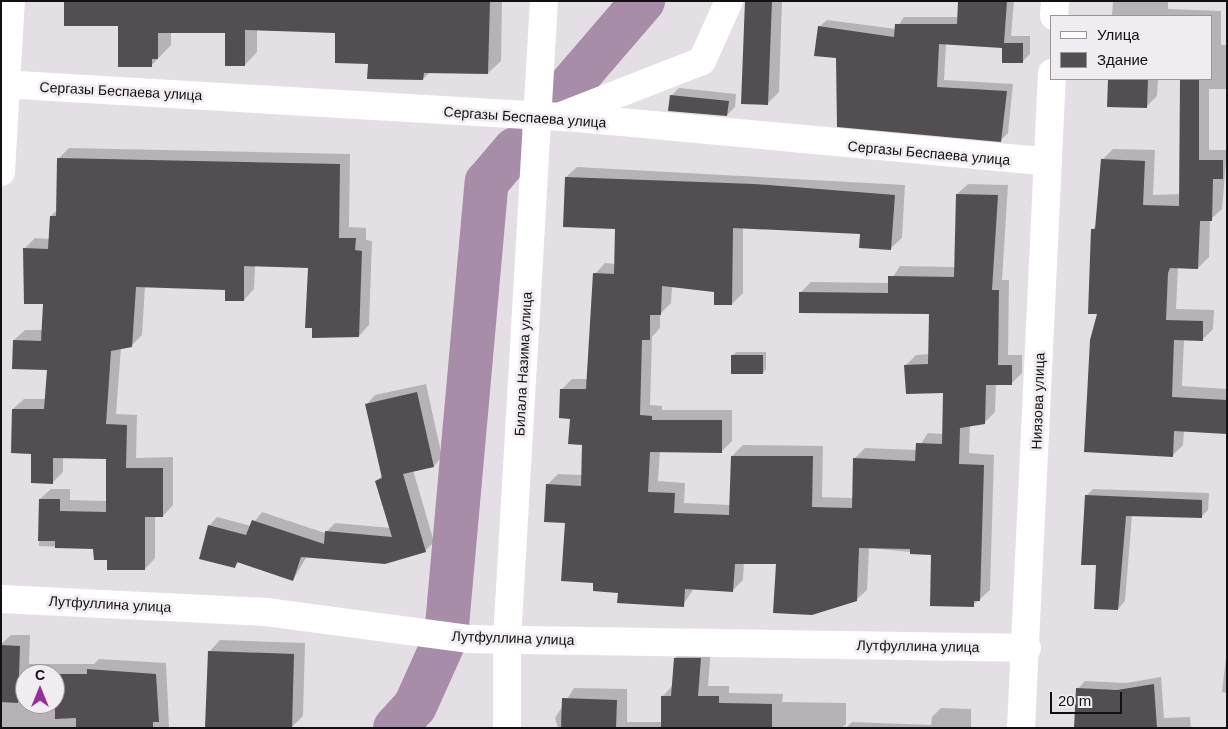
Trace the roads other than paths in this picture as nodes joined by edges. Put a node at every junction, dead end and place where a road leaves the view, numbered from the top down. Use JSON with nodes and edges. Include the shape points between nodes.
{"nodes":[{"id":1,"x":11,"y":1,"type":"edge"},
{"id":2,"x":544,"y":1,"type":"edge"},
{"id":3,"x":729,"y":1,"type":"edge"},
{"id":4,"x":1054,"y":1,"type":"edge"},
{"id":5,"x":1054,"y":15,"type":"edge"},
{"id":6,"x":1052,"y":80,"type":"edge"},
{"id":7,"x":4,"y":84,"type":"edge"},
{"id":8,"x":547,"y":117,"type":"junction"},
{"id":9,"x":1048,"y":162,"type":"junction"},
{"id":10,"x":1,"y":172,"type":"edge"},
{"id":11,"x":1,"y":599,"type":"edge"},
{"id":12,"x":507,"y":640,"type":"junction"},
{"id":13,"x":1027,"y":648,"type":"junction"},
{"id":14,"x":507,"y":728,"type":"edge"},
{"id":15,"x":1021,"y":728,"type":"edge"}],
"edges":[{"from":1,"to":7,"type":"street"},
{"from":2,"to":8,"type":"street","name":"Билала Назима улица"},
{"from":3,"to":8,"type":"street","via":[[702,61]]},
{"from":4,"to":5,"type":"street"},
{"from":6,"to":9,"type":"street","name":"Ниязова улица"},
{"from":7,"to":8,"type":"street","name":"Сергазы Беспаева улица"},
{"from":7,"to":10,"type":"street"},
{"from":8,"to":9,"type":"street","name":"Сергазы Беспаева улица"},
{"from":8,"to":12,"type":"street","name":"Билала Назима улица"},
{"from":9,"to":13,"type":"street","name":"Ниязова улица"},
{"from":11,"to":12,"type":"street","name":"Лутфуллина улица","via":[[266,612],[468,639]]},
{"from":12,"to":13,"type":"street","name":"Лутфуллина улица"},
{"from":12,"to":14,"type":"street","name":"Билала Назима улица"},
{"from":13,"to":15,"type":"street","name":"Ниязова улица"}]}
